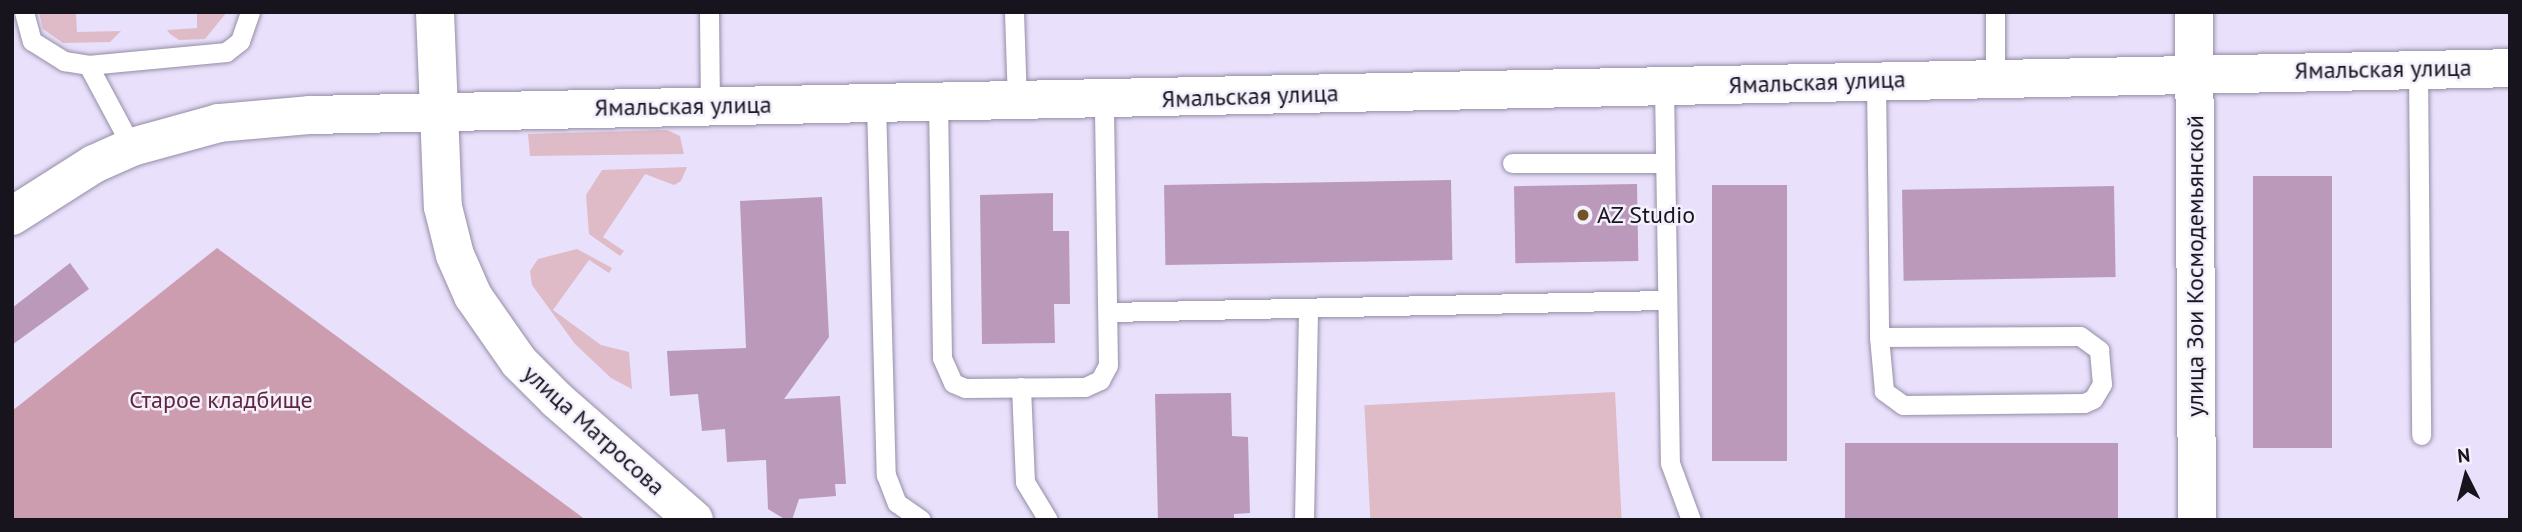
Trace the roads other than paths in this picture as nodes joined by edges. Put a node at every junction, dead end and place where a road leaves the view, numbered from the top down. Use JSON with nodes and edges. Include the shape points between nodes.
{"nodes":[{"id":1,"x":24,"y":12,"type":"edge"},
{"id":2,"x":250,"y":12,"type":"edge"},
{"id":3,"x":435,"y":12,"type":"edge"},
{"id":4,"x":709,"y":12,"type":"edge"},
{"id":5,"x":1014,"y":12,"type":"edge"},
{"id":6,"x":1995,"y":12,"type":"edge"},
{"id":7,"x":2194,"y":12,"type":"edge"},
{"id":8,"x":88,"y":65,"type":"junction"},
{"id":9,"x":2510,"y":68,"type":"edge"},
{"id":10,"x":2418,"y":69,"type":"junction"},
{"id":11,"x":2193,"y":72,"type":"junction"},
{"id":12,"x":1995,"y":78,"type":"junction"},
{"id":13,"x":1875,"y":81,"type":"junction"},
{"id":14,"x":1664,"y":86,"type":"junction"},
{"id":15,"x":1104,"y":101,"type":"junction"},
{"id":16,"x":1017,"y":102,"type":"junction"},
{"id":17,"x":876,"y":103,"type":"junction"},
{"id":18,"x":937,"y":103,"type":"junction"},
{"id":19,"x":710,"y":105,"type":"junction"},
{"id":20,"x":438,"y":110,"type":"junction"},
{"id":21,"x":132,"y":147,"type":"junction"},
{"id":22,"x":1512,"y":163,"type":"dead end"},
{"id":23,"x":1664,"y":163,"type":"junction"},
{"id":24,"x":12,"y":216,"type":"edge"},
{"id":25,"x":1665,"y":300,"type":"junction"},
{"id":26,"x":1308,"y":308,"type":"junction"},
{"id":27,"x":1109,"y":312,"type":"junction"},
{"id":28,"x":1880,"y":337,"type":"junction"},
{"id":29,"x":1021,"y":387,"type":"junction"},
{"id":30,"x":2421,"y":435,"type":"dead end"},
{"id":31,"x":694,"y":520,"type":"edge"},
{"id":32,"x":921,"y":520,"type":"edge"},
{"id":33,"x":1048,"y":520,"type":"edge"},
{"id":34,"x":1304,"y":520,"type":"edge"},
{"id":35,"x":1692,"y":520,"type":"edge"},
{"id":36,"x":2197,"y":520,"type":"edge"}],
"edges":[{"from":1,"to":8,"type":"lane","via":[[32,41],[39,47],[64,61]]},
{"from":2,"to":8,"type":"lane","via":[[240,41],[226,52]]},
{"from":3,"to":20,"type":"street","name":"улица Матросова"},
{"from":4,"to":19,"type":"lane"},
{"from":5,"to":16,"type":"lane"},
{"from":6,"to":12,"type":"lane"},
{"from":7,"to":11,"type":"street","name":"улица Зои Космодемьянской"},
{"from":8,"to":21,"type":"lane"},
{"from":9,"to":10,"type":"street","name":"Ямальская улица"},
{"from":10,"to":11,"type":"street","name":"Ямальская улица"},
{"from":10,"to":30,"type":"lane"},
{"from":11,"to":12,"type":"street","name":"Ямальская улица"},
{"from":11,"to":36,"type":"street","name":"улица Зои Космодемьянской"},
{"from":12,"to":13,"type":"street","name":"Ямальская улица"},
{"from":13,"to":14,"type":"street","name":"Ямальская улица"},
{"from":13,"to":28,"type":"lane"},
{"from":14,"to":15,"type":"street","name":"Ямальская улица"},
{"from":14,"to":23,"type":"lane"},
{"from":15,"to":16,"type":"street","name":"Ямальская улица"},
{"from":15,"to":27,"type":"lane"},
{"from":16,"to":18,"type":"street","name":"Ямальская улица"},
{"from":17,"to":18,"type":"street","name":"Ямальская улица"},
{"from":17,"to":19,"type":"street","name":"Ямальская улица"},
{"from":17,"to":32,"type":"lane","via":[[886,475],[897,503]]},
{"from":18,"to":29,"type":"lane","via":[[942,358],[946,372],[953,383],[965,388]]},
{"from":19,"to":20,"type":"street","name":"Ямальская улица"},
{"from":20,"to":21,"type":"street","name":"Ямальская улица","via":[[244,120],[177,132]]},
{"from":20,"to":31,"type":"street","name":"улица Матросова","via":[[448,233],[473,296],[495,331],[556,400]]},
{"from":21,"to":24,"type":"street","name":"Ямальская улица","via":[[94,164]]},
{"from":22,"to":23,"type":"lane"},
{"from":23,"to":25,"type":"lane"},
{"from":25,"to":26,"type":"lane"},
{"from":25,"to":35,"type":"lane","via":[[1670,463]]},
{"from":26,"to":27,"type":"lane"},
{"from":26,"to":34,"type":"lane"},
{"from":27,"to":29,"type":"lane","via":[[1110,349],[1100,380],[1085,387]]},
{"from":28,"to":28,"type":"lane","via":[[1884,391],[1903,404],[2084,403],[2093,399],[2102,384],[2099,350],[2080,335]]},
{"from":29,"to":33,"type":"lane","via":[[1025,482]]}]}
